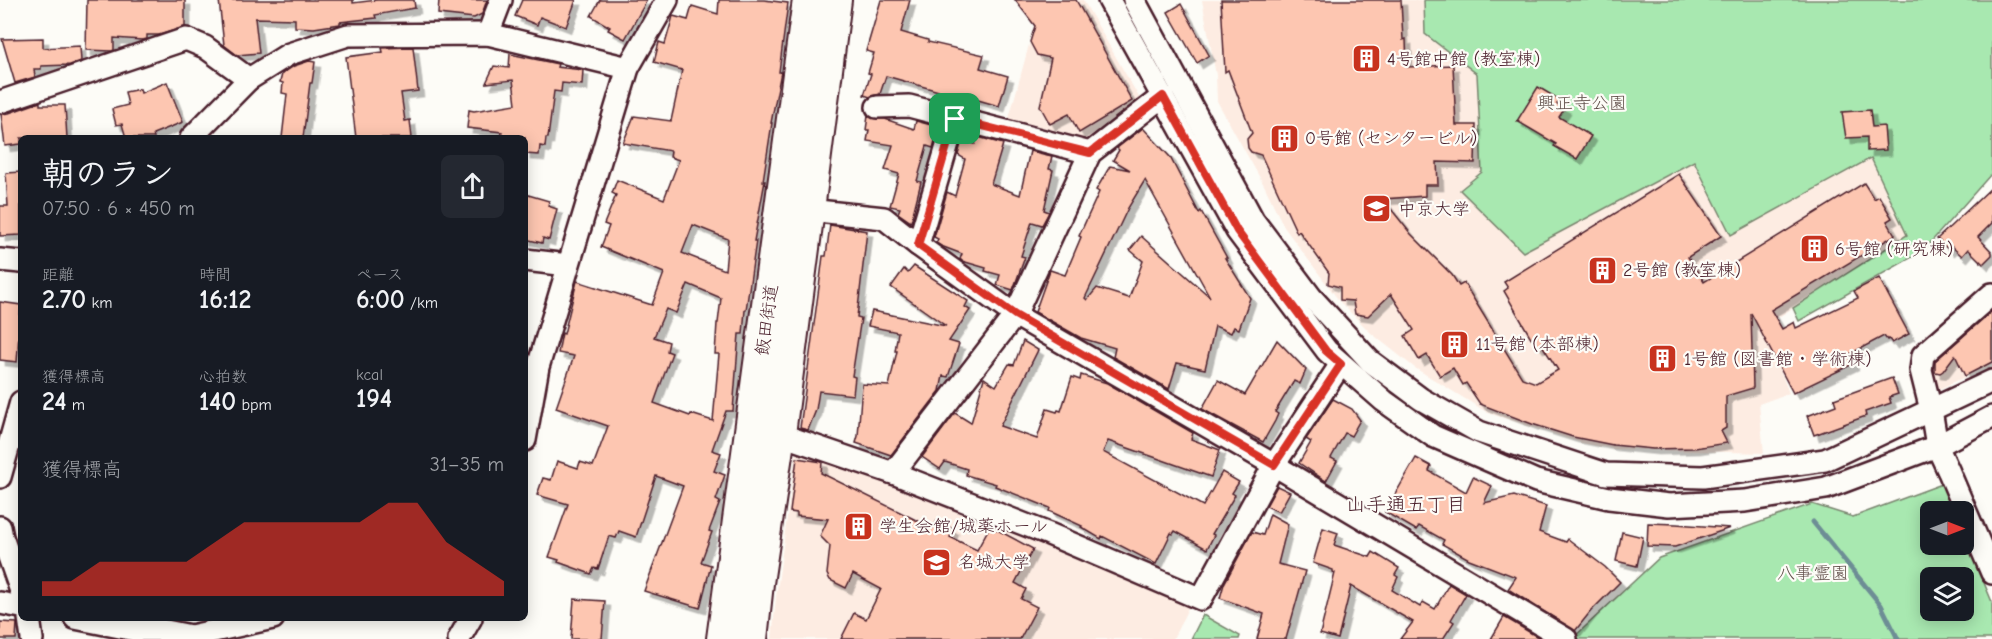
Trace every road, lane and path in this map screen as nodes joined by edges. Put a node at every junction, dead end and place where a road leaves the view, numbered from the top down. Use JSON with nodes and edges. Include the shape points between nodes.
{"nodes":[{"id":1,"x":501,"y":0,"type":"edge"},
{"id":2,"x":667,"y":0,"type":"edge"},
{"id":3,"x":809,"y":0,"type":"edge"},
{"id":4,"x":835,"y":0,"type":"edge"},
{"id":5,"x":1109,"y":0,"type":"edge"},
{"id":6,"x":1134,"y":0,"type":"edge"},
{"id":7,"x":488,"y":34,"type":"junction"},
{"id":8,"x":628,"y":68,"type":"junction"},
{"id":9,"x":249,"y":79,"type":"junction"},
{"id":10,"x":1163,"y":96,"type":"junction"},
{"id":11,"x":0,"y":102,"type":"edge"},
{"id":12,"x":877,"y":107,"type":"dead end"},
{"id":13,"x":955,"y":119,"type":"junction"},
{"id":14,"x":193,"y":135,"type":"edge"},
{"id":15,"x":1090,"y":153,"type":"junction"},
{"id":16,"x":808,"y":210,"type":"junction"},
{"id":17,"x":918,"y":245,"type":"junction"},
{"id":18,"x":528,"y":260,"type":"edge"},
{"id":19,"x":0,"y":261,"type":"edge"},
{"id":20,"x":18,"y":262,"type":"edge"},
{"id":21,"x":568,"y":265,"type":"junction"},
{"id":22,"x":1992,"y":294,"type":"edge"},
{"id":23,"x":1015,"y":315,"type":"junction"},
{"id":24,"x":1341,"y":364,"type":"junction"},
{"id":25,"x":1992,"y":381,"type":"edge"},
{"id":26,"x":1930,"y":410,"type":"junction"},
{"id":27,"x":15,"y":413,"type":"edge"},
{"id":28,"x":1992,"y":417,"type":"edge"},
{"id":29,"x":528,"y":423,"type":"edge"},
{"id":30,"x":766,"y":431,"type":"junction"},
{"id":31,"x":1937,"y":446,"type":"junction"},
{"id":32,"x":1274,"y":465,"type":"junction"},
{"id":33,"x":893,"y":473,"type":"junction"},
{"id":34,"x":0,"y":477,"type":"edge"},
{"id":35,"x":0,"y":527,"type":"edge"},
{"id":36,"x":1992,"y":573,"type":"edge"},
{"id":37,"x":18,"y":582,"type":"edge"},
{"id":38,"x":0,"y":603,"type":"edge"},
{"id":39,"x":18,"y":606,"type":"edge"},
{"id":40,"x":29,"y":621,"type":"edge"},
{"id":41,"x":90,"y":621,"type":"edge"},
{"id":42,"x":259,"y":621,"type":"edge"},
{"id":43,"x":469,"y":621,"type":"edge"},
{"id":44,"x":182,"y":626,"type":"edge"},
{"id":45,"x":32,"y":639,"type":"edge"},
{"id":46,"x":459,"y":639,"type":"edge"},
{"id":47,"x":723,"y":639,"type":"edge"},
{"id":48,"x":751,"y":639,"type":"edge"},
{"id":49,"x":1566,"y":639,"type":"edge"}],
"edges":[{"from":1,"to":7,"type":"street"},
{"from":2,"to":8,"type":"street"},
{"from":3,"to":30,"type":"highway","name":"飯田街道"},
{"from":4,"to":16,"type":"highway","name":"飯田街道"},
{"from":5,"to":10,"type":"street"},
{"from":6,"to":26,"type":"street","via":[[1253,220],[1311,297],[1370,361],[1421,399],[1479,432],[1606,474],[1703,477],[1825,460]]},
{"from":7,"to":8,"type":"street"},
{"from":7,"to":9,"type":"street","via":[[348,35],[289,54]]},
{"from":8,"to":21,"type":"street"},
{"from":9,"to":11,"type":"street","via":[[205,47],[186,39]]},
{"from":9,"to":14,"type":"street"},
{"from":10,"to":15,"type":"street"},
{"from":10,"to":24,"type":"street","via":[[1237,231],[1326,351]]},
{"from":12,"to":13,"type":"street","via":[[909,106]]},
{"from":13,"to":15,"type":"street"},
{"from":13,"to":17,"type":"street"},
{"from":15,"to":23,"type":"street"},
{"from":16,"to":17,"type":"street","via":[[884,219]]},
{"from":16,"to":30,"type":"highway","name":"飯田街道"},
{"from":17,"to":23,"type":"street"},
{"from":18,"to":21,"type":"street"},
{"from":19,"to":20,"type":"street"},
{"from":21,"to":29,"type":"street","via":[[538,367]]},
{"from":22,"to":26,"type":"street","via":[[1923,356],[1921,370]]},
{"from":23,"to":32,"type":"street"},
{"from":23,"to":33,"type":"street"},
{"from":24,"to":31,"type":"street","via":[[1433,436],[1536,481],[1609,498],[1669,505],[1745,501],[1826,488]]},
{"from":24,"to":32,"type":"street"},
{"from":25,"to":26,"type":"street"},
{"from":26,"to":31,"type":"street"},
{"from":27,"to":34,"type":"street"},
{"from":28,"to":31,"type":"street"},
{"from":30,"to":33,"type":"street"},
{"from":30,"to":47,"type":"highway","name":"飯田街道","via":[[730,582]]},
{"from":30,"to":48,"type":"highway","name":"飯田街道"},
{"from":31,"to":36,"type":"street"},
{"from":32,"to":33,"type":"street","via":[[1201,599]]},
{"from":32,"to":49,"type":"street"},
{"from":35,"to":37,"type":"street"},
{"from":38,"to":39,"type":"street"},
{"from":40,"to":45,"type":"street"},
{"from":41,"to":44,"type":"street","via":[[135,630]]},
{"from":42,"to":44,"type":"street","via":[[191,636]]},
{"from":43,"to":46,"type":"street"}]}
